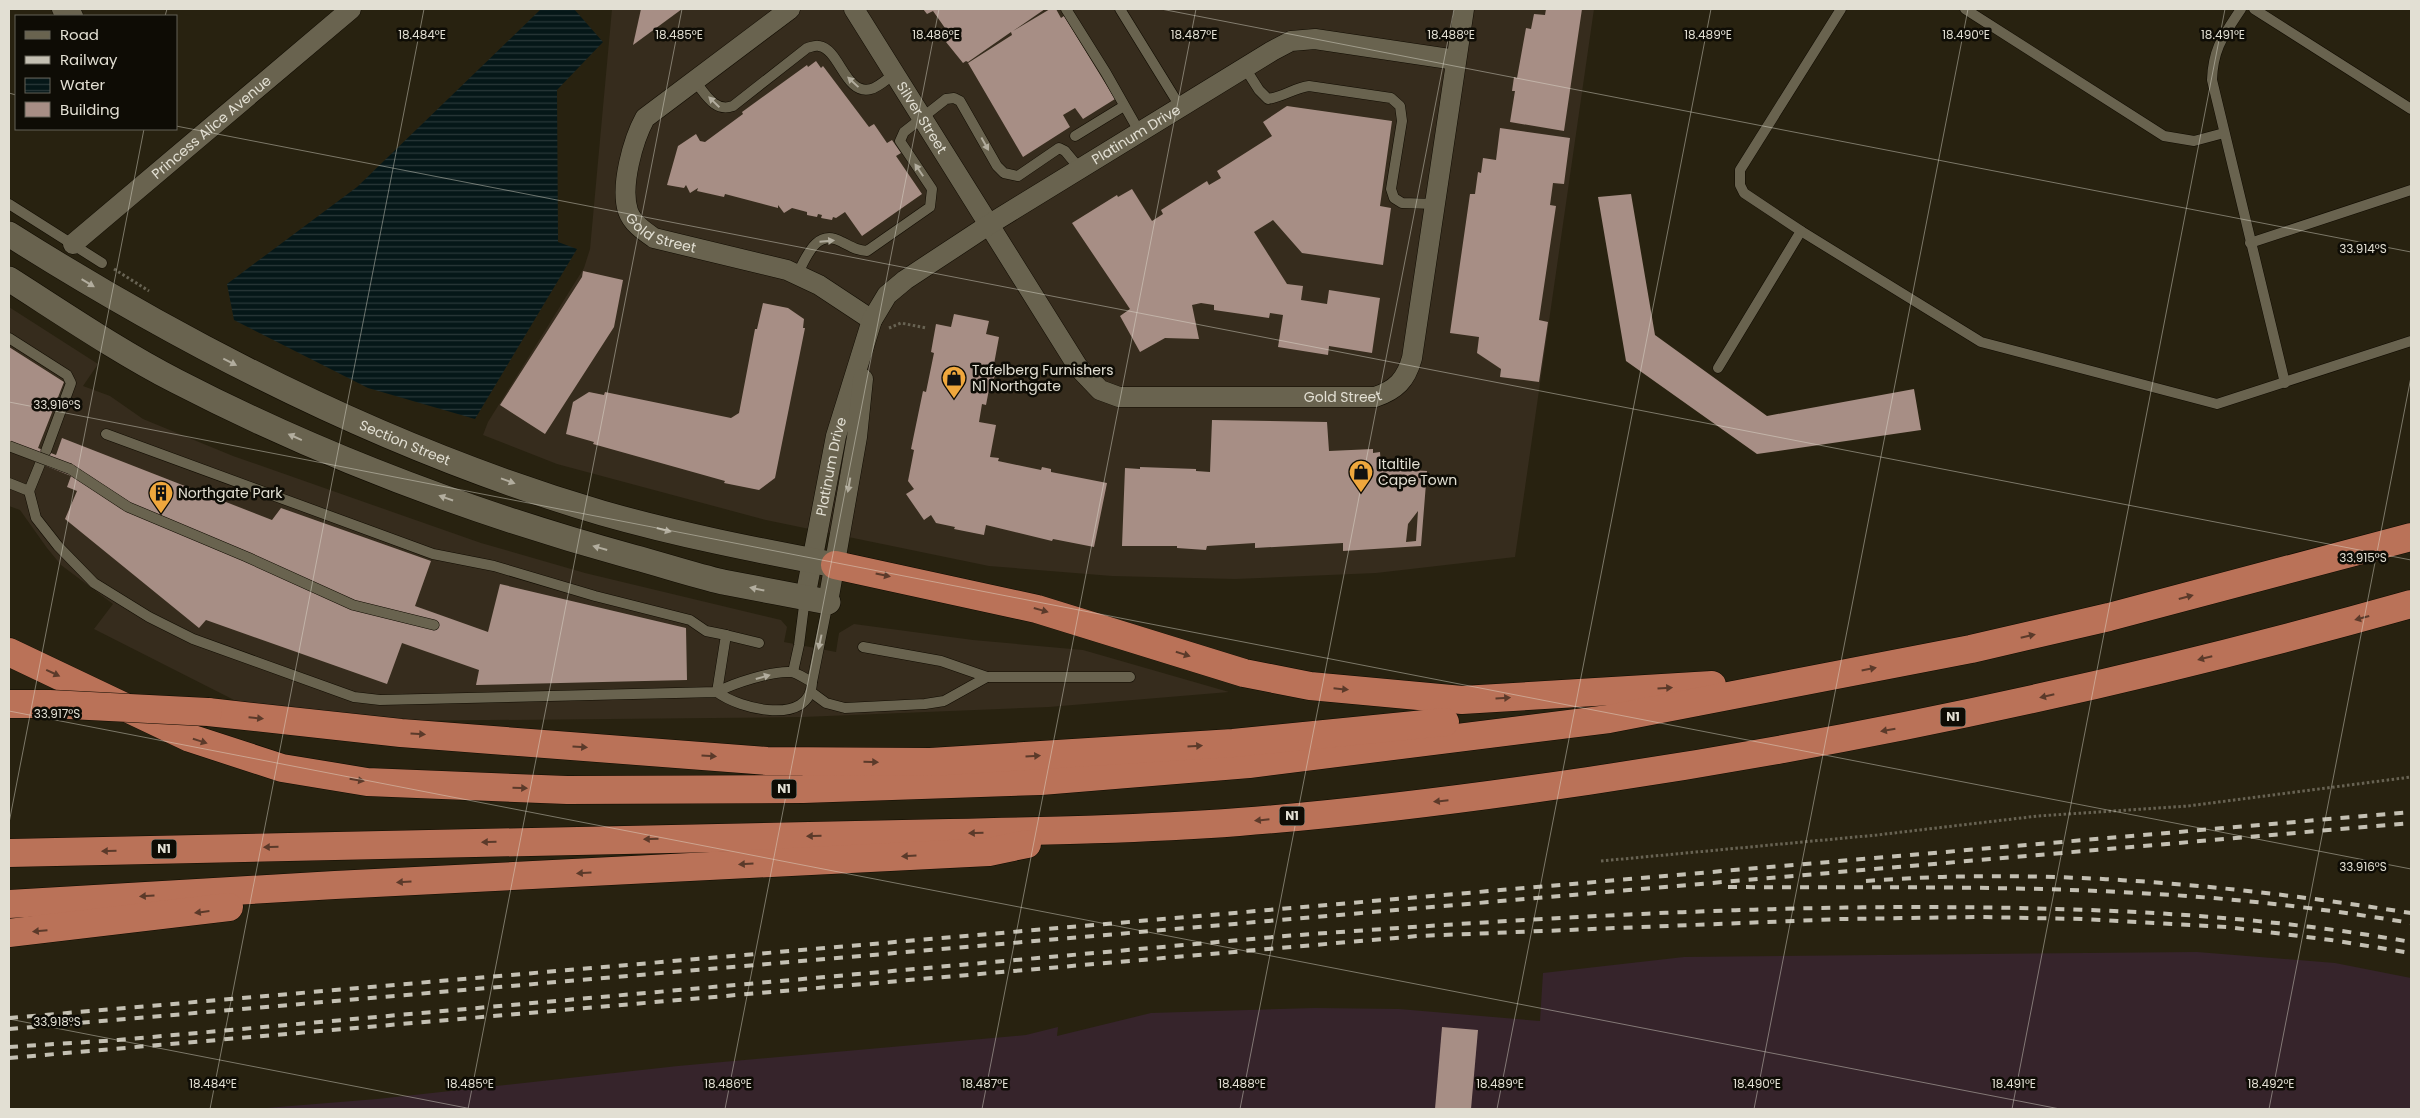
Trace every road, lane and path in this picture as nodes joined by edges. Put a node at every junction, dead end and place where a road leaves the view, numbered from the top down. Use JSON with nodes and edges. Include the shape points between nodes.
{"nodes":[{"id":1,"x":351,"y":9,"type":"edge"},
{"id":2,"x":790,"y":9,"type":"edge"},
{"id":3,"x":854,"y":9,"type":"edge"},
{"id":4,"x":1066,"y":9,"type":"edge"},
{"id":5,"x":1120,"y":9,"type":"edge"},
{"id":6,"x":1464,"y":9,"type":"edge"},
{"id":7,"x":1841,"y":9,"type":"edge"},
{"id":8,"x":1965,"y":9,"type":"edge"},
{"id":9,"x":2241,"y":9,"type":"edge"},
{"id":10,"x":2254,"y":9,"type":"edge"},
{"id":11,"x":1456,"y":60,"type":"junction"},
{"id":12,"x":1245,"y":68,"type":"junction"},
{"id":13,"x":894,"y":74,"type":"junction"},
{"id":14,"x":694,"y":80,"type":"junction"},
{"id":15,"x":1124,"y":106,"type":"junction"},
{"id":16,"x":1181,"y":108,"type":"junction"},
{"id":17,"x":2411,"y":109,"type":"edge"},
{"id":18,"x":922,"y":119,"type":"junction"},
{"id":19,"x":1140,"y":133,"type":"junction"},
{"id":20,"x":2224,"y":133,"type":"junction"},
{"id":21,"x":1075,"y":136,"type":"dead end"},
{"id":22,"x":1080,"y":170,"type":"junction"},
{"id":23,"x":2411,"y":190,"type":"edge"},
{"id":24,"x":9,"y":204,"type":"edge"},
{"id":25,"x":1435,"y":204,"type":"junction"},
{"id":26,"x":990,"y":224,"type":"junction"},
{"id":27,"x":1801,"y":231,"type":"junction"},
{"id":28,"x":9,"y":234,"type":"edge"},
{"id":29,"x":2250,"y":243,"type":"junction"},
{"id":30,"x":72,"y":244,"type":"junction"},
{"id":31,"x":102,"y":263,"type":"dead end"},
{"id":32,"x":797,"y":275,"type":"junction"},
{"id":33,"x":9,"y":279,"type":"edge"},
{"id":34,"x":879,"y":325,"type":"junction"},
{"id":35,"x":926,"y":328,"type":"dead end"},
{"id":36,"x":9,"y":338,"type":"edge"},
{"id":37,"x":2411,"y":341,"type":"edge"},
{"id":38,"x":1718,"y":368,"type":"dead end"},
{"id":39,"x":2285,"y":383,"type":"junction"},
{"id":40,"x":106,"y":434,"type":"dead end"},
{"id":41,"x":9,"y":446,"type":"edge"},
{"id":42,"x":46,"y":451,"type":"dead end"},
{"id":43,"x":40,"y":464,"type":"dead end"},
{"id":44,"x":9,"y":483,"type":"edge"},
{"id":45,"x":30,"y":491,"type":"junction"},
{"id":46,"x":2411,"y":537,"type":"edge"},
{"id":47,"x":824,"y":563,"type":"junction"},
{"id":48,"x":817,"y":600,"type":"junction"},
{"id":49,"x":2411,"y":604,"type":"edge"},
{"id":50,"x":434,"y":625,"type":"dead end"},
{"id":51,"x":726,"y":635,"type":"junction"},
{"id":52,"x":759,"y":643,"type":"dead end"},
{"id":53,"x":863,"y":647,"type":"dead end"},
{"id":54,"x":9,"y":652,"type":"edge"},
{"id":55,"x":792,"y":672,"type":"junction"},
{"id":56,"x":987,"y":677,"type":"junction"},
{"id":57,"x":1130,"y":677,"type":"dead end"},
{"id":58,"x":1821,"y":678,"type":"junction"},
{"id":59,"x":812,"y":687,"type":"junction"},
{"id":60,"x":717,"y":692,"type":"junction"},
{"id":61,"x":9,"y":704,"type":"edge"},
{"id":62,"x":1581,"y":724,"type":"junction"},
{"id":63,"x":2411,"y":777,"type":"edge"},
{"id":64,"x":1095,"y":829,"type":"junction"},
{"id":65,"x":9,"y":853,"type":"edge"},
{"id":66,"x":1600,"y":861,"type":"dead end"},
{"id":67,"x":336,"y":885,"type":"junction"},
{"id":68,"x":9,"y":904,"type":"edge"},
{"id":69,"x":9,"y":933,"type":"edge"}],
"edges":[{"from":1,"to":30,"type":"street","name":"Princess Alice Avenue"},
{"from":2,"to":14,"type":"street","name":"Gold Street"},
{"from":3,"to":13,"type":"street","name":"Silver Street"},
{"from":4,"to":15,"type":"lane"},
{"from":5,"to":16,"type":"lane"},
{"from":6,"to":11,"type":"street","name":"Gold Street"},
{"from":7,"to":27,"type":"lane","via":[[1740,170],[1740,185],[1744,193]]},
{"from":8,"to":20,"type":"lane","via":[[2164,136],[2194,141]]},
{"from":9,"to":20,"type":"lane","via":[[2218,45],[2213,61],[2212,80]]},
{"from":10,"to":17,"type":"lane"},
{"from":11,"to":12,"type":"street","name":"Platinum Drive","via":[[1315,39],[1291,41]]},
{"from":11,"to":25,"type":"street","name":"Gold Street"},
{"from":12,"to":16,"type":"street","name":"Platinum Drive"},
{"from":12,"to":25,"type":"lane","via":[[1268,99],[1309,86],[1391,98],[1400,106],[1402,121],[1391,189],[1394,198],[1402,202]]},
{"from":13,"to":14,"type":"lane","one_way":true,"via":[[873,89],[864,90],[855,85],[826,48],[818,46],[807,48],[725,109],[716,107]]},
{"from":13,"to":18,"type":"street","name":"Silver Street"},
{"from":14,"to":32,"type":"street","name":"Gold Street","via":[[646,118],[636,134],[625,188],[628,211],[638,226],[654,238]]},
{"from":15,"to":19,"type":"lane"},
{"from":15,"to":21,"type":"lane"},
{"from":16,"to":19,"type":"street","name":"Platinum Drive"},
{"from":18,"to":22,"type":"lane","one_way":true,"via":[[946,99],[954,98],[960,101],[1004,173],[1018,176],[1059,148],[1066,151]]},
{"from":18,"to":26,"type":"street","name":"Silver Street"},
{"from":32,"to":18,"type":"lane","one_way":true,"via":[[812,246],[820,240],[841,241],[855,250],[867,251],[926,212],[930,207],[932,189],[900,141],[904,132]]},
{"from":19,"to":22,"type":"street","name":"Platinum Drive"},
{"from":20,"to":29,"type":"lane"},
{"from":22,"to":26,"type":"street","name":"Platinum Drive"},
{"from":23,"to":29,"type":"lane"},
{"from":24,"to":30,"type":"lane"},
{"from":25,"to":26,"type":"street","name":"Gold Street","via":[[1410,366],[1401,383],[1375,397],[1119,397],[1100,390],[1078,367]]},
{"from":26,"to":34,"type":"street","name":"Platinum Drive","via":[[887,295]]},
{"from":27,"to":38,"type":"lane"},
{"from":27,"to":39,"type":"lane","via":[[1966,335],[2002,349],[2217,404]]},
{"from":28,"to":47,"type":"street","name":"Section Street","one_way":true,"via":[[146,317],[232,363],[289,392],[421,449],[600,512],[683,535]]},
{"from":29,"to":39,"type":"lane"},
{"from":30,"to":31,"type":"lane"},
{"from":32,"to":34,"type":"street","name":"Gold Street","via":[[819,285]]},
{"from":48,"to":33,"type":"street","one_way":true,"via":[[721,581],[544,531],[439,496],[340,457],[175,381],[106,342]]},
{"from":34,"to":35,"type":"path","via":[[901,323]]},
{"from":34,"to":47,"type":"street","name":"Platinum Drive","via":[[866,340],[857,437]]},
{"from":36,"to":42,"type":"lane","via":[[70,379],[71,387]]},
{"from":37,"to":39,"type":"lane"},
{"from":40,"to":51,"type":"lane","via":[[433,554],[494,566],[690,620],[706,631]]},
{"from":41,"to":50,"type":"lane","bridge":true,"via":[[70,469],[128,507],[353,605]]},
{"from":43,"to":45,"type":"lane"},
{"from":44,"to":45,"type":"lane"},
{"from":45,"to":60,"type":"lane","via":[[36,518],[94,583],[149,617],[193,639],[354,697],[380,700]]},
{"from":58,"to":46,"type":"highway","number":"N1","one_way":true,"via":[[1971,649],[2109,617]]},
{"from":47,"to":48,"type":"street","name":"Platinum Drive"},
{"from":47,"to":58,"type":"highway","one_way":true,"via":[[1037,609],[1244,672],[1328,688],[1462,700]]},
{"from":48,"to":55,"type":"lane"},
{"from":48,"to":59,"type":"lane","one_way":true},
{"from":49,"to":64,"type":"highway","number":"N1","one_way":true,"via":[[2168,668],[1945,719],[1705,763],[1463,798],[1241,822]]},
{"from":51,"to":52,"type":"lane"},
{"from":51,"to":60,"type":"lane"},
{"from":53,"to":56,"type":"lane","via":[[941,661]]},
{"from":54,"to":62,"type":"highway","number":"N1","one_way":true,"via":[[190,738],[282,768],[367,782],[596,790],[803,789],[1040,781],[1249,764]]},
{"from":55,"to":59,"type":"lane"},
{"from":60,"to":55,"type":"lane","one_way":true},
{"from":56,"to":57,"type":"lane"},
{"from":56,"to":59,"type":"lane","via":[[944,701],[925,704],[845,708],[826,703]]},
{"from":58,"to":62,"type":"highway","number":"N1"},
{"from":59,"to":60,"type":"lane","via":[[804,703],[784,711],[727,700]]},
{"from":61,"to":62,"type":"highway","one_way":true,"bridge":true,"via":[[208,712],[401,733],[767,761],[930,762],[1233,743],[1447,722]]},
{"from":63,"to":66,"type":"path","via":[[2188,806],[2038,816]]},
{"from":64,"to":65,"type":"highway","number":"N1","one_way":true},
{"from":64,"to":67,"type":"highway","one_way":true,"via":[[988,852]]},
{"from":67,"to":68,"type":"highway","one_way":true},
{"from":67,"to":69,"type":"highway","one_way":true,"via":[[209,911]]}]}
